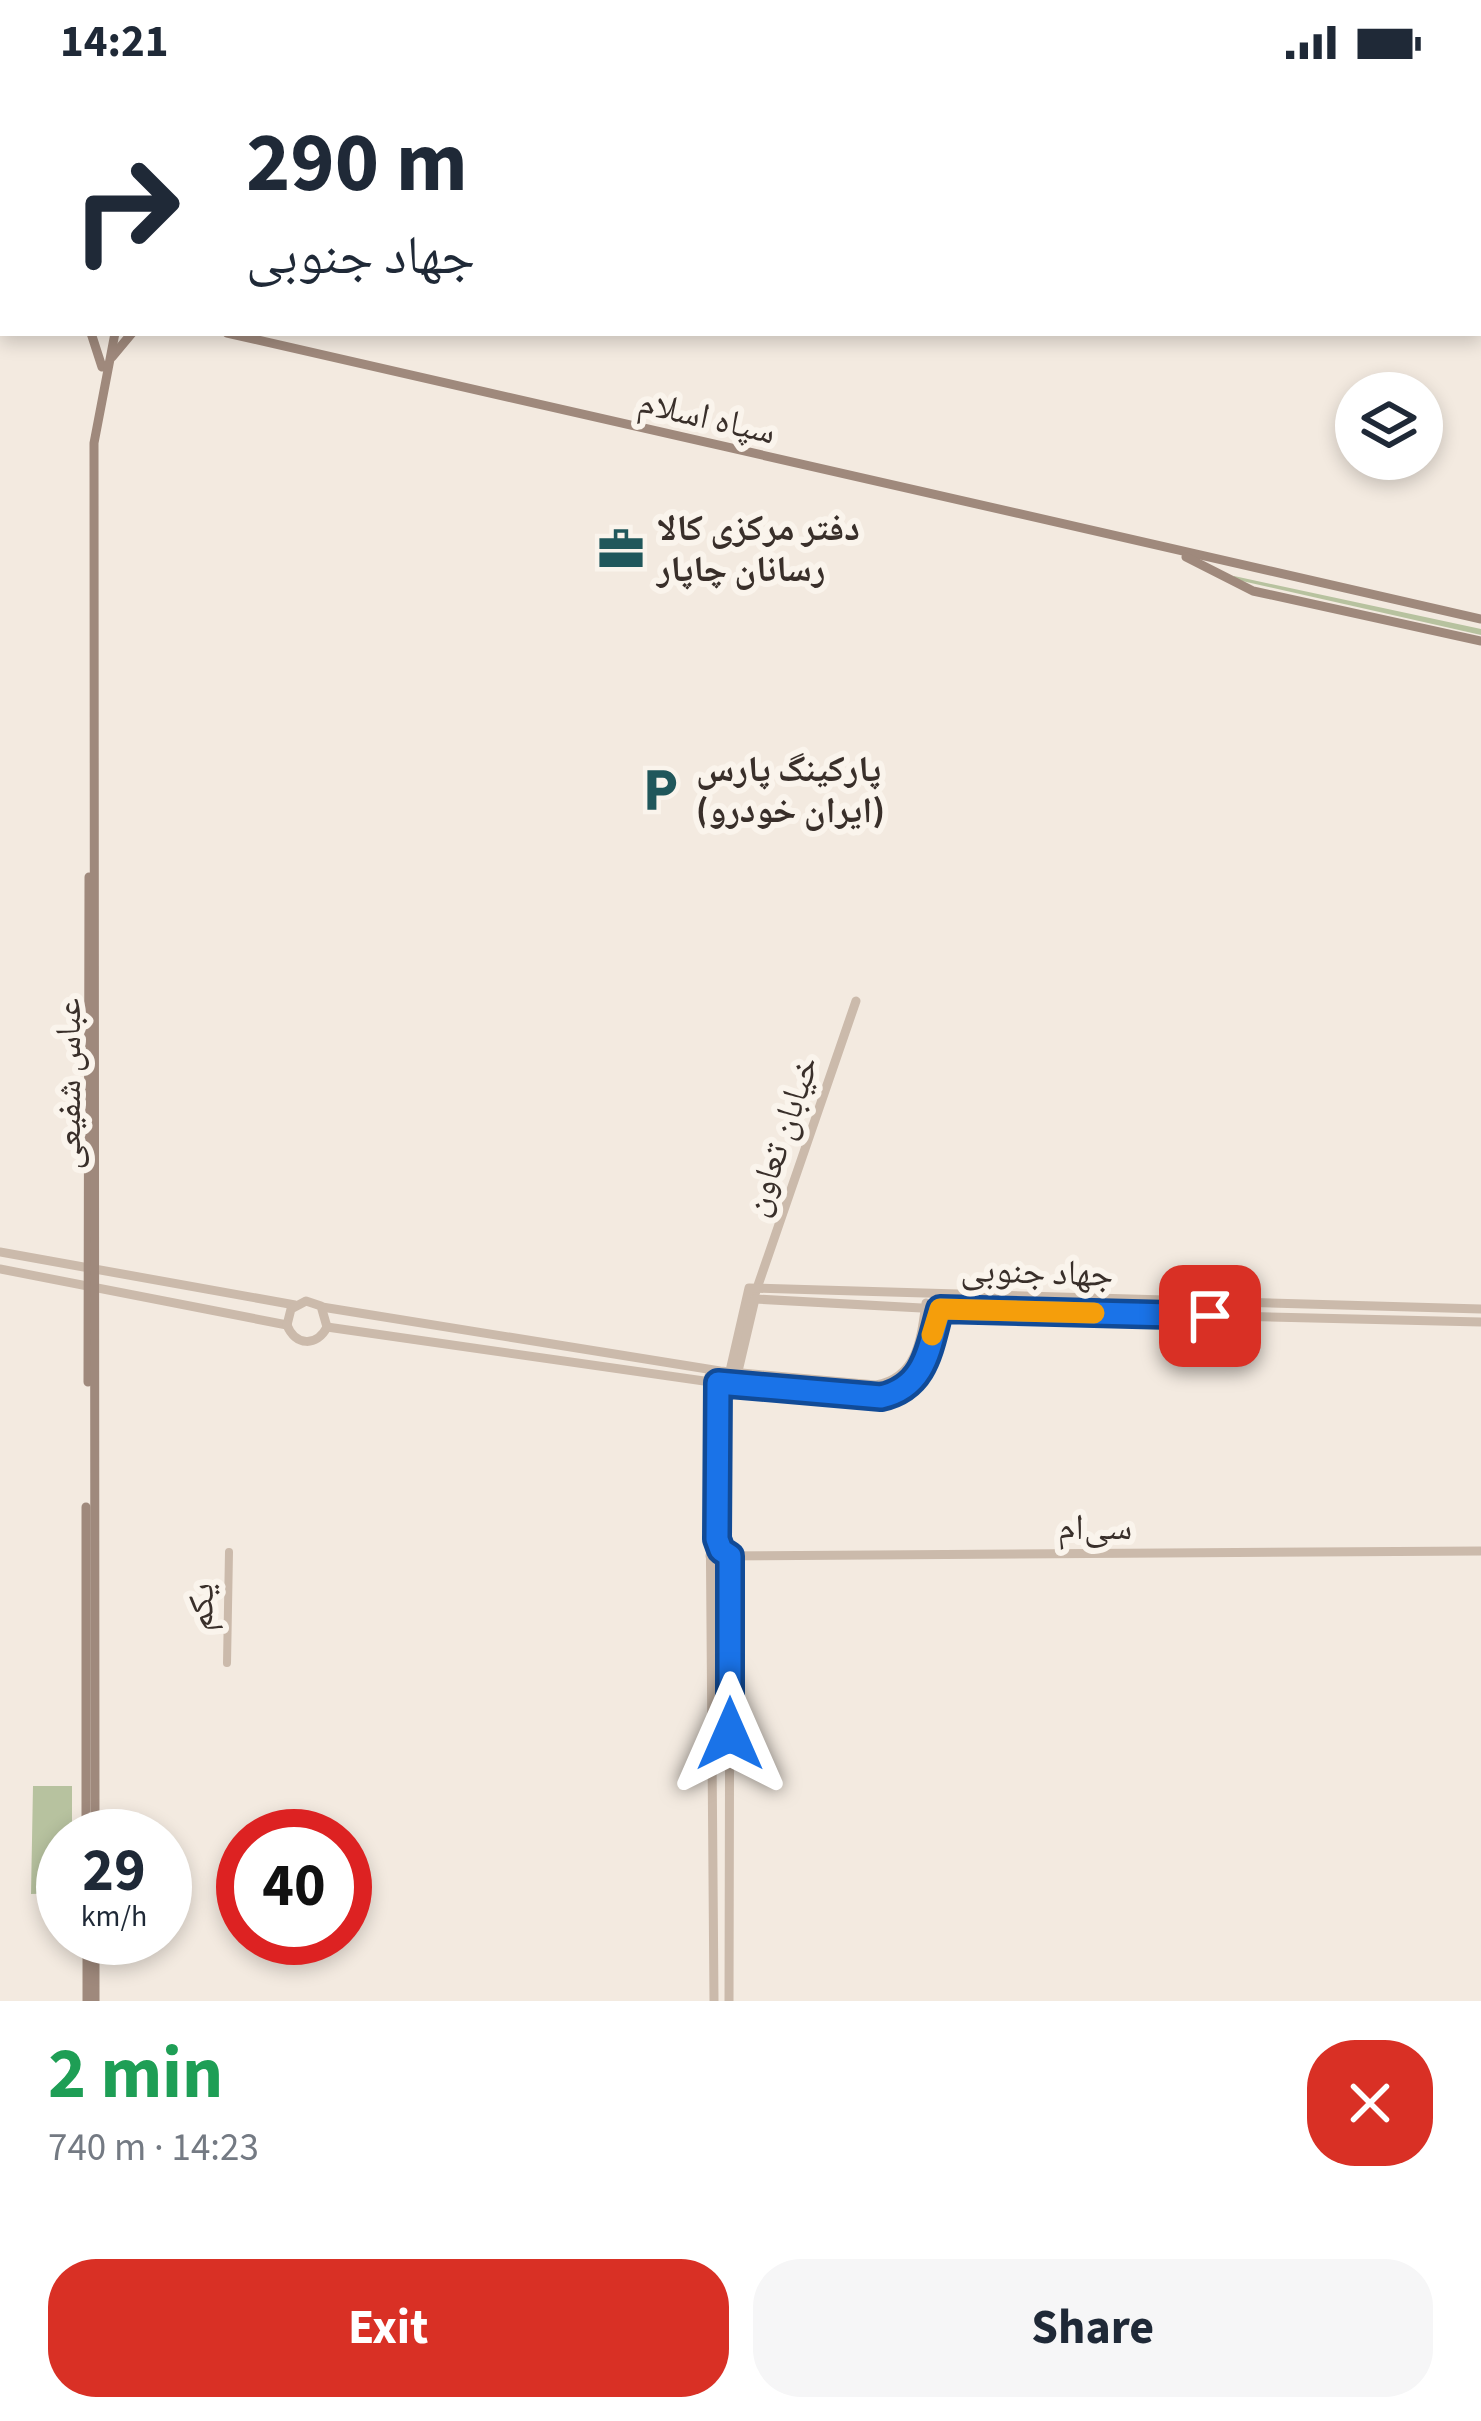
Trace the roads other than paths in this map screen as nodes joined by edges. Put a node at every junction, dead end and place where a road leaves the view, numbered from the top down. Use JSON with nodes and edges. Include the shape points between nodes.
{"nodes":[{"id":1,"x":92,"y":336,"type":"edge"},
{"id":2,"x":110,"y":336,"type":"edge"},
{"id":3,"x":130,"y":336,"type":"edge"},
{"id":4,"x":240,"y":336,"type":"edge"},
{"id":5,"x":104,"y":367,"type":"junction"},
{"id":6,"x":1176,"y":551,"type":"junction"},
{"id":7,"x":1481,"y":619,"type":"edge"},
{"id":8,"x":1481,"y":641,"type":"edge"},
{"id":9,"x":856,"y":1001,"type":"dead end"},
{"id":10,"x":0,"y":1252,"type":"edge"},
{"id":11,"x":0,"y":1269,"type":"edge"},
{"id":12,"x":92,"y":1269,"type":"junction"},
{"id":13,"x":92,"y":1285,"type":"junction"},
{"id":14,"x":755,"y":1294,"type":"junction"},
{"id":15,"x":940,"y":1296,"type":"junction"},
{"id":16,"x":926,"y":1302,"type":"junction"},
{"id":17,"x":296,"y":1305,"type":"junction"},
{"id":18,"x":322,"y":1307,"type":"junction"},
{"id":19,"x":940,"y":1309,"type":"junction"},
{"id":20,"x":1481,"y":1309,"type":"edge"},
{"id":21,"x":1481,"y":1322,"type":"edge"},
{"id":22,"x":287,"y":1325,"type":"junction"},
{"id":23,"x":327,"y":1327,"type":"junction"},
{"id":24,"x":723,"y":1377,"type":"junction"},
{"id":25,"x":1481,"y":1551,"type":"edge"},
{"id":26,"x":230,"y":1552,"type":"dead end"},
{"id":27,"x":710,"y":1556,"type":"junction"},
{"id":28,"x":730,"y":1556,"type":"junction"},
{"id":29,"x":227,"y":1664,"type":"dead end"},
{"id":30,"x":91,"y":1809,"type":"edge"},
{"id":31,"x":91,"y":1965,"type":"edge"},
{"id":32,"x":91,"y":2001,"type":"edge"},
{"id":33,"x":713,"y":2001,"type":"edge"},
{"id":34,"x":729,"y":2001,"type":"edge"}],
"edges":[{"from":1,"to":5,"type":"main road"},
{"from":2,"to":5,"type":"main road","name":"عباس شفیعی"},
{"from":3,"to":5,"type":"main road"},
{"from":4,"to":6,"type":"main road","name":"سپاه اسلام"},
{"from":5,"to":12,"type":"main road","name":"عباس شفیعی","via":[[90,442]]},
{"from":6,"to":7,"type":"main road","name":"سپاه اسلام"},
{"from":6,"to":8,"type":"main road","name":"سپاه اسلام","via":[[1253,591]]},
{"from":9,"to":14,"type":"street","name":"خیابان تعاون"},
{"from":10,"to":12,"type":"street"},
{"from":11,"to":13,"type":"street"},
{"from":12,"to":13,"type":"main road","name":"عباس شفیعی"},
{"from":12,"to":17,"type":"street"},
{"from":13,"to":22,"type":"street"},
{"from":13,"to":30,"type":"main road","name":"عباس شفیعی"},
{"from":14,"to":16,"type":"street","name":"جهاد جنوبی"},
{"from":14,"to":24,"type":"street","via":[[749,1288]]},
{"from":15,"to":16,"type":"street","name":"جهاد جنوبی"},
{"from":15,"to":19,"type":"street"},
{"from":15,"to":20,"type":"street","name":"جهاد جنوبی"},
{"from":16,"to":19,"type":"street","name":"جهاد جنوبی"},
{"from":16,"to":24,"type":"street","name":"جهاد جنوبی","via":[[914,1360],[893,1382]]},
{"from":17,"to":18,"type":"street"},
{"from":17,"to":22,"type":"street"},
{"from":18,"to":23,"type":"street"},
{"from":18,"to":24,"type":"street","name":"جهاد جنوبی"},
{"from":19,"to":21,"type":"street","name":"جهاد جنوبی"},
{"from":19,"to":24,"type":"street","name":"جهاد جنوبی","via":[[924,1368],[899,1393]]},
{"from":22,"to":23,"type":"street","via":[[307,1342]]},
{"from":23,"to":24,"type":"street","name":"جهاد جنوبی"},
{"from":24,"to":27,"type":"street"},
{"from":24,"to":28,"type":"street","via":[[717,1539]]},
{"from":25,"to":28,"type":"street","name":"سی‌ام"},
{"from":26,"to":29,"type":"street","name":"یکم"},
{"from":27,"to":28,"type":"street","name":"سی‌ام"},
{"from":27,"to":33,"type":"street"},
{"from":28,"to":34,"type":"street"},
{"from":31,"to":32,"type":"main road"}]}
